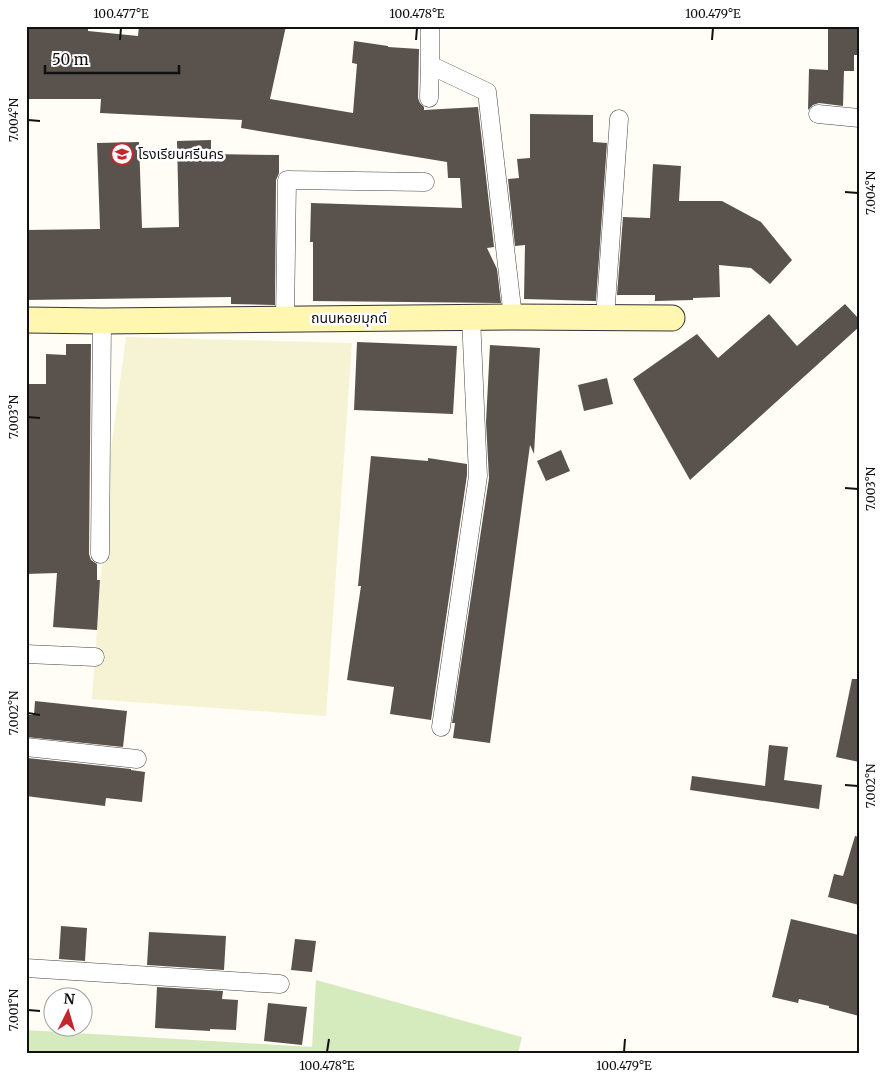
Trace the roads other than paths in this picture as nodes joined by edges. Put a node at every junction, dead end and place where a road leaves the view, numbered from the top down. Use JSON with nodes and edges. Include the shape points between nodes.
{"nodes":[{"id":1,"x":430,"y":26,"type":"edge"},
{"id":2,"x":430,"y":65,"type":"junction"},
{"id":3,"x":429,"y":98,"type":"dead end"},
{"id":4,"x":818,"y":114,"type":"dead end"},
{"id":5,"x":859,"y":118,"type":"edge"},
{"id":6,"x":619,"y":119,"type":"dead end"},
{"id":7,"x":425,"y":182,"type":"dead end"},
{"id":8,"x":471,"y":317,"type":"junction"},
{"id":9,"x":513,"y":317,"type":"junction"},
{"id":10,"x":605,"y":318,"type":"junction"},
{"id":11,"x":672,"y":318,"type":"dead end"},
{"id":12,"x":285,"y":319,"type":"junction"},
{"id":13,"x":26,"y":320,"type":"edge"},
{"id":14,"x":102,"y":321,"type":"junction"},
{"id":15,"x":100,"y":554,"type":"dead end"},
{"id":16,"x":26,"y":654,"type":"edge"},
{"id":17,"x":95,"y":657,"type":"dead end"},
{"id":18,"x":441,"y":727,"type":"dead end"},
{"id":19,"x":26,"y":747,"type":"edge"},
{"id":20,"x":137,"y":759,"type":"dead end"},
{"id":21,"x":26,"y":968,"type":"edge"},
{"id":22,"x":280,"y":984,"type":"dead end"}],
"edges":[{"from":1,"to":2,"type":"street"},
{"from":2,"to":3,"type":"street"},
{"from":2,"to":9,"type":"street","via":[[487,92]]},
{"from":4,"to":5,"type":"street"},
{"from":6,"to":10,"type":"street"},
{"from":7,"to":12,"type":"street","via":[[287,180]]},
{"from":8,"to":9,"type":"street","name":"ถนนหอยมุกต์"},
{"from":8,"to":12,"type":"street","name":"ถนนหอยมุกต์"},
{"from":8,"to":18,"type":"street","via":[[478,476]]},
{"from":9,"to":10,"type":"street","name":"ถนนหอยมุกต์"},
{"from":10,"to":11,"type":"street","name":"ถนนหอยมุกต์"},
{"from":12,"to":14,"type":"street","name":"ถนนหอยมุกต์"},
{"from":13,"to":14,"type":"street","name":"ถนนหอยมุกต์"},
{"from":14,"to":15,"type":"street"},
{"from":16,"to":17,"type":"street"},
{"from":19,"to":20,"type":"street"},
{"from":21,"to":22,"type":"street"}]}
